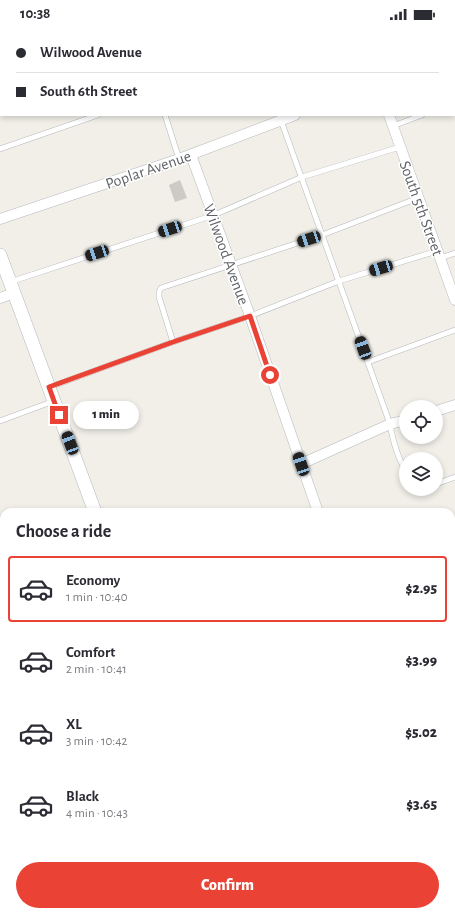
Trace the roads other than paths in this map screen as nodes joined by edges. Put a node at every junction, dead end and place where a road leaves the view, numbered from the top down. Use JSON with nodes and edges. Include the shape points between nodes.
{"nodes":[{"id":1,"x":95,"y":116,"type":"edge"},
{"id":2,"x":165,"y":116,"type":"edge"},
{"id":3,"x":290,"y":116,"type":"edge"},
{"id":4,"x":389,"y":116,"type":"edge"},
{"id":5,"x":419,"y":116,"type":"edge"},
{"id":6,"x":280,"y":118,"type":"edge"},
{"id":7,"x":393,"y":126,"type":"junction"},
{"id":8,"x":400,"y":147,"type":"junction"},
{"id":9,"x":0,"y":149,"type":"edge"},
{"id":10,"x":191,"y":155,"type":"junction"},
{"id":11,"x":179,"y":159,"type":"junction"},
{"id":12,"x":302,"y":177,"type":"junction"},
{"id":13,"x":418,"y":198,"type":"junction"},
{"id":14,"x":214,"y":215,"type":"junction"},
{"id":15,"x":0,"y":218,"type":"edge"},
{"id":16,"x":322,"y":235,"type":"junction"},
{"id":17,"x":455,"y":253,"type":"edge"},
{"id":18,"x":439,"y":255,"type":"junction"},
{"id":19,"x":0,"y":256,"type":"edge"},
{"id":20,"x":231,"y":265,"type":"junction"},
{"id":21,"x":339,"y":281,"type":"junction"},
{"id":22,"x":12,"y":288,"type":"junction"},
{"id":23,"x":0,"y":298,"type":"edge"},
{"id":24,"x":455,"y":300,"type":"edge"},
{"id":25,"x":250,"y":316,"type":"junction"},
{"id":26,"x":455,"y":330,"type":"edge"},
{"id":27,"x":173,"y":342,"type":"junction"},
{"id":28,"x":368,"y":362,"type":"junction"},
{"id":29,"x":49,"y":387,"type":"junction"},
{"id":30,"x":54,"y":401,"type":"junction"},
{"id":31,"x":455,"y":405,"type":"edge"},
{"id":32,"x":443,"y":409,"type":"edge"},
{"id":33,"x":0,"y":421,"type":"edge"},
{"id":34,"x":399,"y":422,"type":"edge"},
{"id":35,"x":390,"y":424,"type":"junction"},
{"id":36,"x":399,"y":460,"type":"edge"},
{"id":37,"x":301,"y":464,"type":"junction"},
{"id":38,"x":455,"y":477,"type":"edge"},
{"id":39,"x":443,"y":481,"type":"edge"},
{"id":40,"x":94,"y":508,"type":"edge"},
{"id":41,"x":317,"y":508,"type":"edge"}],
"edges":[{"from":1,"to":9,"type":"lane"},
{"from":2,"to":11,"type":"lane"},
{"from":3,"to":6,"type":"street","name":"Poplar Avenue"},
{"from":4,"to":7,"type":"street","name":"South 5th Street"},
{"from":5,"to":7,"type":"lane"},
{"from":6,"to":10,"type":"street","name":"Poplar Avenue"},
{"from":6,"to":12,"type":"lane"},
{"from":7,"to":8,"type":"street","name":"South 5th Street"},
{"from":8,"to":12,"type":"lane"},
{"from":8,"to":13,"type":"street","name":"South 5th Street"},
{"from":10,"to":11,"type":"street","name":"Poplar Avenue"},
{"from":10,"to":14,"type":"street","name":"Wilwood Avenue"},
{"from":11,"to":15,"type":"street","name":"Poplar Avenue"},
{"from":12,"to":14,"type":"lane"},
{"from":12,"to":16,"type":"lane"},
{"from":13,"to":16,"type":"lane"},
{"from":13,"to":18,"type":"street","name":"South 5th Street"},
{"from":14,"to":20,"type":"street","name":"Wilwood Avenue"},
{"from":14,"to":22,"type":"lane"},
{"from":16,"to":20,"type":"lane"},
{"from":16,"to":21,"type":"lane"},
{"from":17,"to":18,"type":"lane"},
{"from":18,"to":21,"type":"lane"},
{"from":18,"to":24,"type":"street","name":"South 5th Street"},
{"from":19,"to":22,"type":"street"},
{"from":20,"to":25,"type":"street","name":"Wilwood Avenue"},
{"from":20,"to":27,"type":"lane","via":[[161,288],[159,298]]},
{"from":21,"to":25,"type":"lane"},
{"from":21,"to":28,"type":"lane"},
{"from":22,"to":23,"type":"street"},
{"from":22,"to":29,"type":"street"},
{"from":25,"to":27,"type":"lane"},
{"from":25,"to":37,"type":"street","name":"Wilwood Avenue"},
{"from":26,"to":28,"type":"lane"},
{"from":27,"to":29,"type":"lane"},
{"from":28,"to":35,"type":"lane"},
{"from":29,"to":30,"type":"street"},
{"from":30,"to":33,"type":"lane"},
{"from":30,"to":40,"type":"street"},
{"from":31,"to":32,"type":"street"},
{"from":34,"to":35,"type":"street"},
{"from":35,"to":36,"type":"lane"},
{"from":35,"to":37,"type":"street"},
{"from":37,"to":41,"type":"street","name":"Wilwood Avenue"},
{"from":38,"to":39,"type":"lane"}]}
